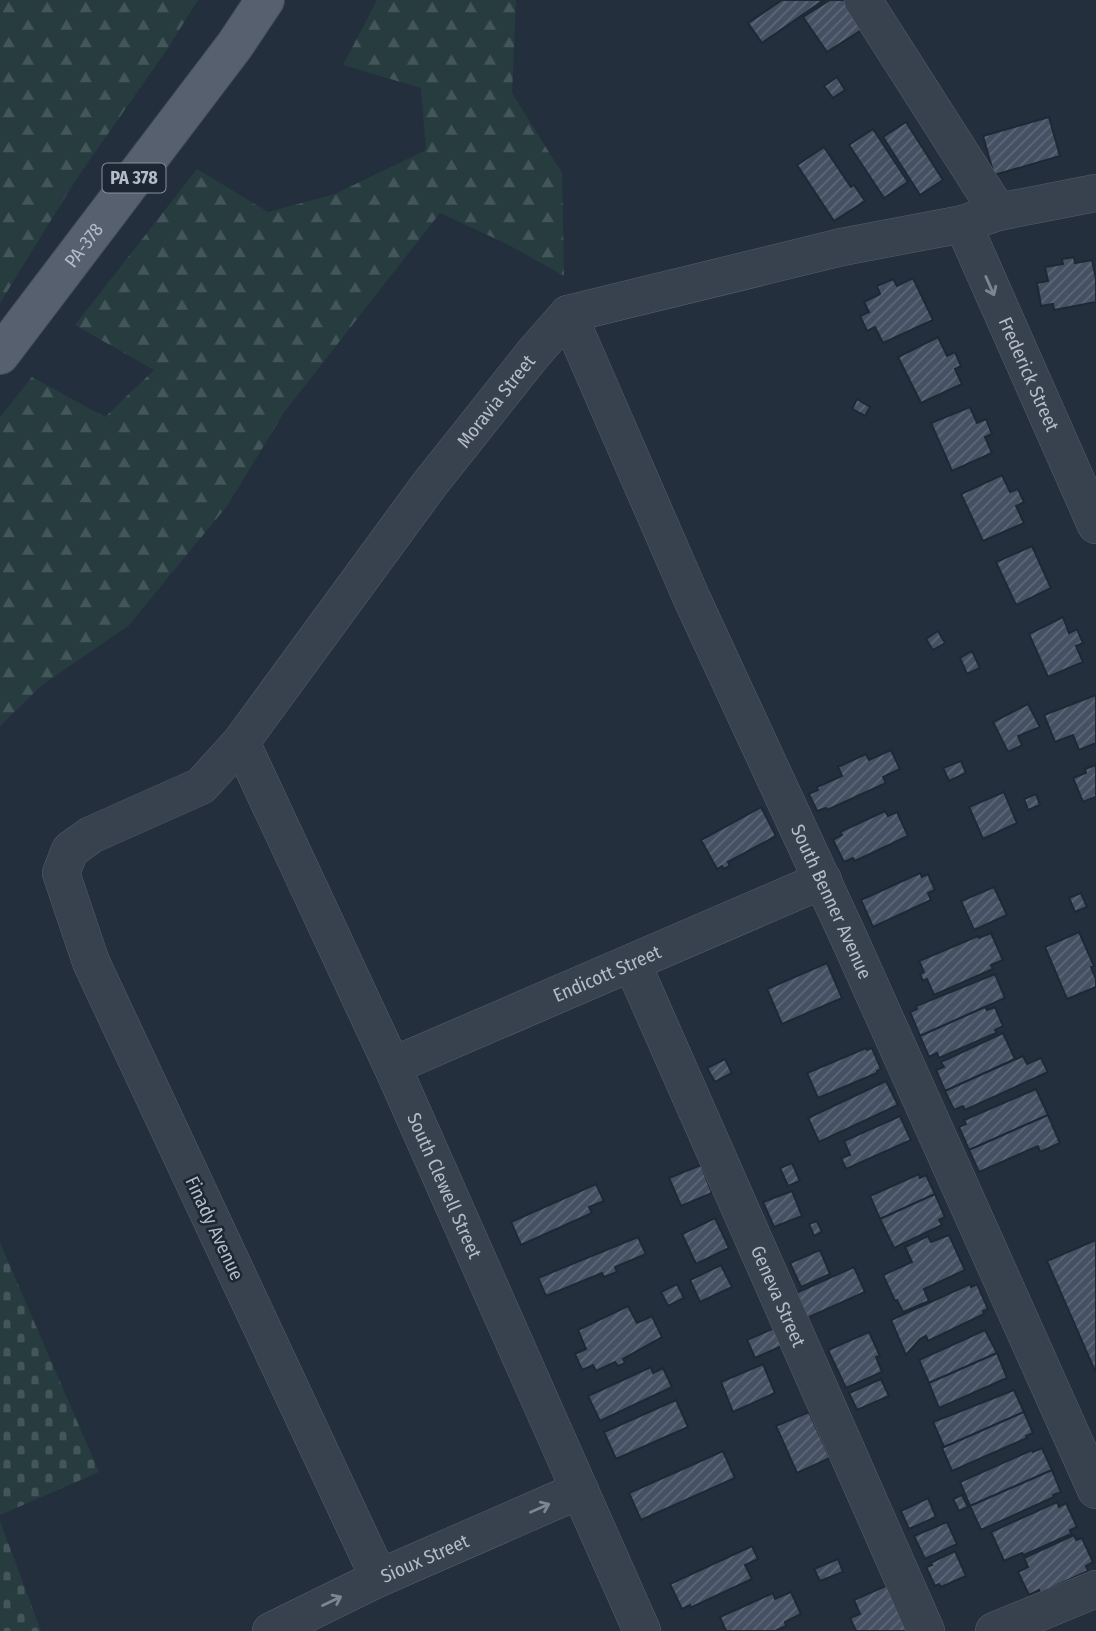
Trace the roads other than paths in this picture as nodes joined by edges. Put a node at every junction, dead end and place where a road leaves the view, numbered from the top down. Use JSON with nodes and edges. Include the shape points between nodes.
{"nodes":[{"id":1,"x":265,"y":0,"type":"edge"},
{"id":2,"x":863,"y":0,"type":"edge"},
{"id":3,"x":1096,"y":192,"type":"edge"},
{"id":4,"x":998,"y":212,"type":"junction"},
{"id":5,"x":962,"y":224,"type":"junction"},
{"id":6,"x":568,"y":314,"type":"junction"},
{"id":7,"x":0,"y":355,"type":"edge"},
{"id":8,"x":1096,"y":524,"type":"edge"},
{"id":9,"x":242,"y":742,"type":"junction"},
{"id":10,"x":61,"y":873,"type":"joint"},
{"id":11,"x":823,"y":880,"type":"junction"},
{"id":12,"x":632,"y":963,"type":"junction"},
{"id":13,"x":392,"y":1066,"type":"junction"},
{"id":14,"x":580,"y":1490,"type":"junction"},
{"id":15,"x":1096,"y":1490,"type":"edge"},
{"id":16,"x":379,"y":1578,"type":"junction"},
{"id":17,"x":1096,"y":1589,"type":"edge"},
{"id":18,"x":271,"y":1631,"type":"edge"},
{"id":19,"x":642,"y":1631,"type":"edge"},
{"id":20,"x":926,"y":1631,"type":"edge"},
{"id":21,"x":994,"y":1631,"type":"edge"}],
"edges":[{"from":1,"to":7,"type":"main road","name":"PA-378","number":"PA 378"},
{"from":2,"to":4,"type":"street"},
{"from":3,"to":4,"type":"street"},
{"from":4,"to":5,"type":"street"},
{"from":5,"to":6,"type":"street","via":[[842,247]]},
{"from":5,"to":8,"type":"street","name":"Frederick Street","one_way":true},
{"from":6,"to":9,"type":"street","name":"Moravia Street","via":[[429,485]]},
{"from":6,"to":11,"type":"street","name":"South Benner Avenue","via":[[692,598]]},
{"from":9,"to":10,"type":"street","name":"Moravia Street","via":[[201,786],[91,835],[69,850]]},
{"from":9,"to":13,"type":"street","name":"South Clewell Street"},
{"from":10,"to":16,"type":"street","name":"Finady Avenue","via":[[91,962]]},
{"from":11,"to":12,"type":"street","name":"Endicott Street"},
{"from":11,"to":15,"type":"street","name":"South Benner Avenue"},
{"from":12,"to":13,"type":"street","name":"Endicott Street"},
{"from":12,"to":20,"type":"street","name":"Geneva Street"},
{"from":13,"to":14,"type":"street","name":"South Clewell Street"},
{"from":16,"to":14,"type":"street","name":"Sioux Street","one_way":true},
{"from":14,"to":19,"type":"street","name":"South Clewell Street"},
{"from":18,"to":16,"type":"street","name":"Sioux Street","one_way":true},
{"from":17,"to":21,"type":"street"}]}
